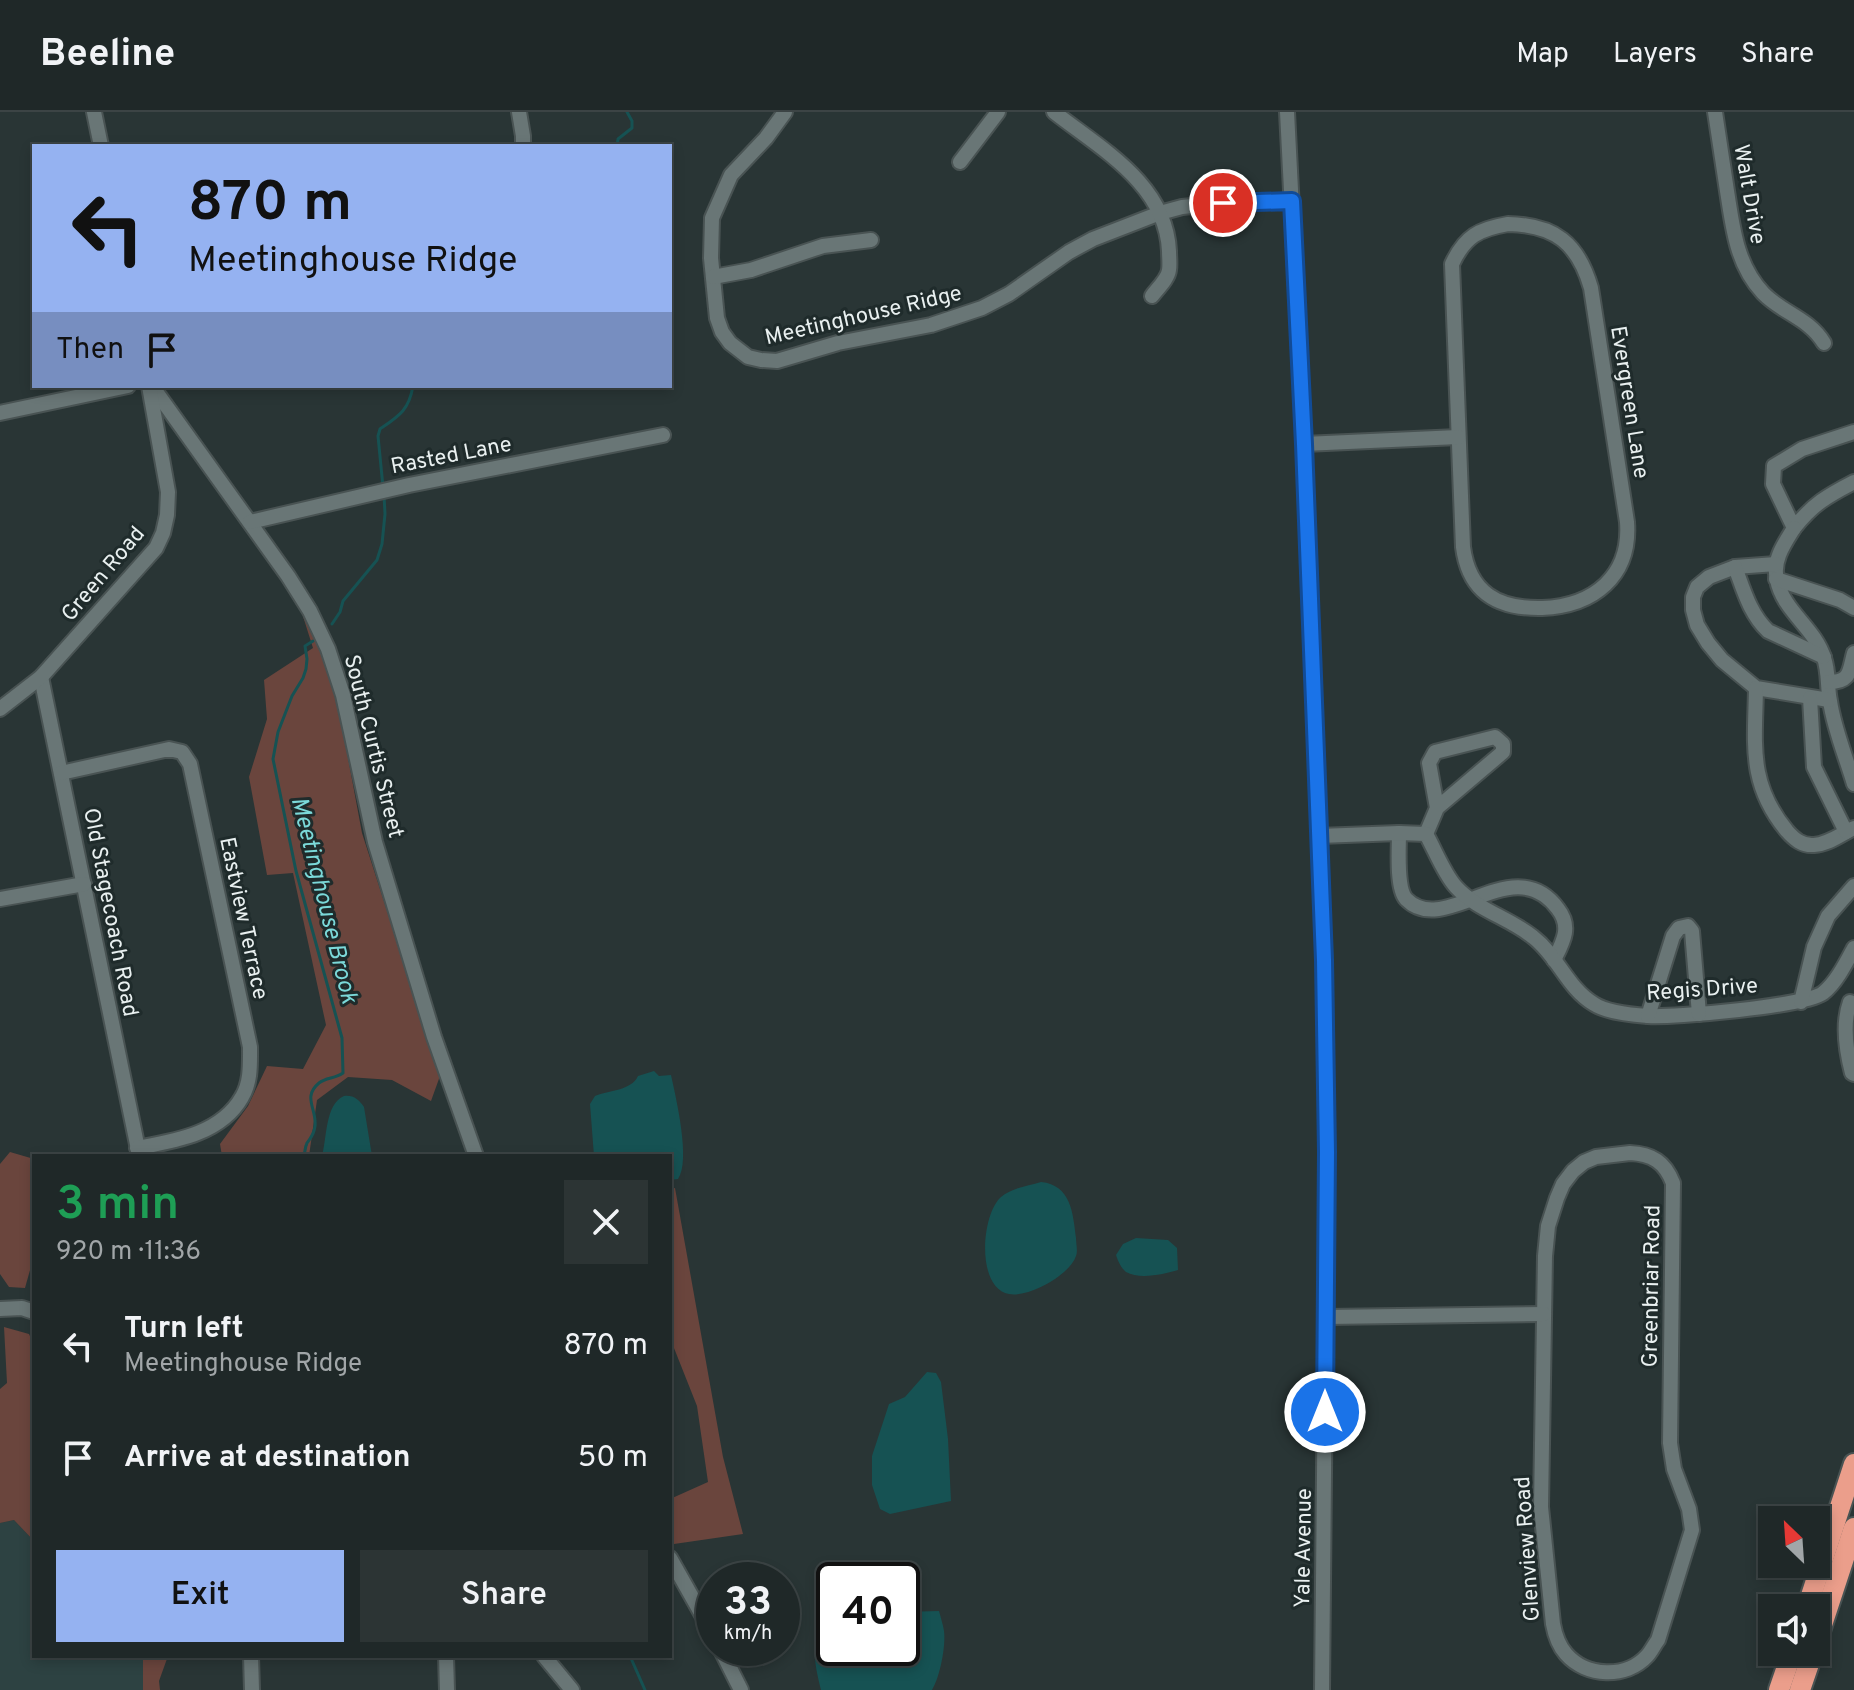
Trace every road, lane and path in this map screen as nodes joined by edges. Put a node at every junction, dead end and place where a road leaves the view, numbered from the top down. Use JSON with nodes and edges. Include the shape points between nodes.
{"nodes":[{"id":1,"x":94,"y":112,"type":"edge"},
{"id":2,"x":519,"y":112,"type":"edge"},
{"id":3,"x":785,"y":112,"type":"edge"},
{"id":4,"x":998,"y":112,"type":"edge"},
{"id":5,"x":1054,"y":112,"type":"edge"},
{"id":6,"x":1287,"y":112,"type":"edge"},
{"id":7,"x":1715,"y":112,"type":"edge"},
{"id":8,"x":101,"y":144,"type":"edge"},
{"id":9,"x":523,"y":144,"type":"edge"},
{"id":10,"x":960,"y":162,"type":"dead end"},
{"id":11,"x":1292,"y":201,"type":"junction"},
{"id":12,"x":1160,"y":213,"type":"junction"},
{"id":13,"x":871,"y":240,"type":"dead end"},
{"id":14,"x":713,"y":277,"type":"junction"},
{"id":15,"x":1152,"y":296,"type":"dead end"},
{"id":16,"x":1824,"y":343,"type":"dead end"},
{"id":17,"x":119,"y":388,"type":"edge"},
{"id":18,"x":151,"y":388,"type":"edge"},
{"id":19,"x":152,"y":388,"type":"edge"},
{"id":20,"x":0,"y":413,"type":"edge"},
{"id":21,"x":1854,"y":432,"type":"edge"},
{"id":22,"x":663,"y":435,"type":"dead end"},
{"id":23,"x":1458,"y":437,"type":"junction"},
{"id":24,"x":1304,"y":444,"type":"junction"},
{"id":25,"x":1854,"y":482,"type":"edge"},
{"id":26,"x":250,"y":522,"type":"junction"},
{"id":27,"x":1794,"y":528,"type":"junction"},
{"id":28,"x":1735,"y":567,"type":"junction"},
{"id":29,"x":1776,"y":572,"type":"junction"},
{"id":30,"x":1854,"y":608,"type":"edge"},
{"id":31,"x":1854,"y":653,"type":"edge"},
{"id":32,"x":1824,"y":657,"type":"junction"},
{"id":33,"x":41,"y":677,"type":"junction"},
{"id":34,"x":1829,"y":682,"type":"junction"},
{"id":35,"x":1756,"y":688,"type":"junction"},
{"id":36,"x":1810,"y":698,"type":"junction"},
{"id":37,"x":1829,"y":700,"type":"junction"},
{"id":38,"x":0,"y":709,"type":"edge"},
{"id":39,"x":1851,"y":761,"type":"edge"},
{"id":40,"x":61,"y":773,"type":"junction"},
{"id":41,"x":1854,"y":784,"type":"edge"},
{"id":42,"x":1437,"y":808,"type":"junction"},
{"id":43,"x":1850,"y":830,"type":"edge"},
{"id":44,"x":1399,"y":833,"type":"junction"},
{"id":45,"x":1426,"y":834,"type":"junction"},
{"id":46,"x":1319,"y":836,"type":"junction"},
{"id":47,"x":84,"y":884,"type":"junction"},
{"id":48,"x":1854,"y":886,"type":"edge"},
{"id":49,"x":0,"y":899,"type":"edge"},
{"id":50,"x":1471,"y":900,"type":"junction"},
{"id":51,"x":1854,"y":948,"type":"edge"},
{"id":52,"x":1554,"y":960,"type":"junction"},
{"id":53,"x":1849,"y":968,"type":"edge"},
{"id":54,"x":1830,"y":985,"type":"junction"},
{"id":55,"x":1801,"y":1002,"type":"junction"},
{"id":56,"x":1852,"y":1002,"type":"edge"},
{"id":57,"x":1699,"y":1014,"type":"junction"},
{"id":58,"x":1648,"y":1016,"type":"junction"},
{"id":59,"x":1854,"y":1074,"type":"edge"},
{"id":60,"x":138,"y":1152,"type":"edge"},
{"id":61,"x":475,"y":1154,"type":"edge"},
{"id":62,"x":0,"y":1309,"type":"edge"},
{"id":63,"x":32,"y":1311,"type":"edge"},
{"id":64,"x":1544,"y":1314,"type":"junction"},
{"id":65,"x":1326,"y":1317,"type":"junction"},
{"id":66,"x":1670,"y":1443,"type":"joint"},
{"id":67,"x":1854,"y":1464,"type":"edge"},
{"id":68,"x":1854,"y":1528,"type":"edge"},
{"id":69,"x":672,"y":1562,"type":"edge"},
{"id":70,"x":1812,"y":1594,"type":"edge"},
{"id":71,"x":1830,"y":1601,"type":"edge"},
{"id":72,"x":696,"y":1604,"type":"edge"},
{"id":73,"x":251,"y":1658,"type":"edge"},
{"id":74,"x":446,"y":1658,"type":"edge"},
{"id":75,"x":546,"y":1658,"type":"edge"},
{"id":76,"x":729,"y":1666,"type":"edge"},
{"id":77,"x":1787,"y":1666,"type":"edge"},
{"id":78,"x":1808,"y":1666,"type":"edge"},
{"id":79,"x":252,"y":1690,"type":"edge"},
{"id":80,"x":447,"y":1690,"type":"edge"},
{"id":81,"x":572,"y":1690,"type":"edge"},
{"id":82,"x":741,"y":1690,"type":"edge"},
{"id":83,"x":1322,"y":1690,"type":"edge"},
{"id":84,"x":1779,"y":1690,"type":"edge"},
{"id":85,"x":1800,"y":1690,"type":"edge"}],
"edges":[{"from":1,"to":8,"type":"street"},
{"from":2,"to":9,"type":"street"},
{"from":3,"to":14,"type":"street","name":"Meetinghouse Ridge","via":[[731,175],[712,218]]},
{"from":4,"to":10,"type":"street"},
{"from":5,"to":12,"type":"street","via":[[1132,173]]},
{"from":6,"to":11,"type":"street","name":"Yale Avenue"},
{"from":7,"to":16,"type":"street","name":"Walt Drive","via":[[1735,239],[1745,269],[1765,295],[1811,325]]},
{"from":11,"to":12,"type":"street","name":"Meetinghouse Ridge","via":[[1223,203]]},
{"from":11,"to":24,"type":"street","name":"Yale Avenue"},
{"from":12,"to":14,"type":"street","name":"Meetinghouse Ridge","via":[[1093,239],[982,308],[777,361],[748,357],[730,343],[717,318]]},
{"from":12,"to":15,"type":"street","via":[[1169,272]]},
{"from":13,"to":14,"type":"street","via":[[823,246]]},
{"from":17,"to":20,"type":"street"},
{"from":18,"to":33,"type":"street","name":"Green Road","via":[[168,492],[163,533],[156,548]]},
{"from":19,"to":26,"type":"street","name":"South Curtis Street"},
{"from":21,"to":27,"type":"street","via":[[1802,449],[1774,466],[1773,484]]},
{"from":22,"to":26,"type":"street","name":"Rasted Lane"},
{"from":23,"to":23,"type":"street","name":"Evergreen Lane","via":[[1452,264],[1478,232],[1508,224],[1540,227],[1574,251],[1591,288],[1628,534],[1621,562],[1604,587],[1575,603],[1547,607],[1508,606],[1485,593],[1464,559]]},
{"from":23,"to":24,"type":"street"},
{"from":24,"to":46,"type":"street","name":"Yale Avenue"},
{"from":25,"to":27,"type":"street","via":[[1809,509]]},
{"from":26,"to":61,"type":"street","name":"South Curtis Street","via":[[310,611],[328,649],[375,842]]},
{"from":27,"to":29,"type":"street"},
{"from":28,"to":29,"type":"street"},
{"from":28,"to":32,"type":"street","via":[[1761,625]]},
{"from":28,"to":35,"type":"street","via":[[1697,587],[1693,610],[1708,643]]},
{"from":29,"to":30,"type":"street"},
{"from":29,"to":32,"type":"street","via":[[1783,596]]},
{"from":31,"to":34,"type":"street","via":[[1847,677]]},
{"from":32,"to":34,"type":"street"},
{"from":33,"to":38,"type":"street","name":"Green Road"},
{"from":33,"to":40,"type":"street","name":"Old Stagecoach Road"},
{"from":34,"to":37,"type":"street"},
{"from":35,"to":36,"type":"street"},
{"from":35,"to":43,"type":"street","via":[[1755,760],[1776,817],[1802,844],[1832,841]]},
{"from":36,"to":37,"type":"street"},
{"from":36,"to":43,"type":"street","via":[[1814,767]]},
{"from":37,"to":39,"type":"street"},
{"from":39,"to":41,"type":"street"},
{"from":40,"to":47,"type":"street","name":"Old Stagecoach Road"},
{"from":40,"to":60,"type":"street","name":"Eastview Terrace","via":[[169,749],[182,752],[190,764],[250,1047],[243,1097],[225,1117],[203,1132]]},
{"from":42,"to":42,"type":"street","via":[[1503,752],[1503,744],[1495,737],[1435,752],[1429,763]]},
{"from":42,"to":45,"type":"street"},
{"from":44,"to":45,"type":"street"},
{"from":44,"to":46,"type":"street"},
{"from":44,"to":50,"type":"street","via":[[1400,891],[1408,901],[1422,909],[1441,909]]},
{"from":45,"to":50,"type":"street","name":"Regis Drive","via":[[1455,887]]},
{"from":46,"to":65,"type":"street","name":"Yale Avenue"},
{"from":47,"to":49,"type":"street"},
{"from":47,"to":60,"type":"street","name":"Old Stagecoach Road"},
{"from":48,"to":55,"type":"street","via":[[1823,926]]},
{"from":50,"to":52,"type":"street","name":"Regis Drive","via":[[1534,937]]},
{"from":50,"to":52,"type":"street","via":[[1495,890],[1528,887],[1550,898],[1563,916],[1567,935]]},
{"from":51,"to":53,"type":"street","name":"Regis Drive"},
{"from":52,"to":58,"type":"street","name":"Regis Drive","via":[[1573,988],[1596,1006]]},
{"from":53,"to":54,"type":"street","name":"Regis Drive"},
{"from":54,"to":55,"type":"street","name":"Regis Drive","via":[[1822,995]]},
{"from":54,"to":56,"type":"street"},
{"from":55,"to":57,"type":"street","name":"Regis Drive"},
{"from":56,"to":59,"type":"street","via":[[1845,1023]]},
{"from":57,"to":58,"type":"street","name":"Regis Drive"},
{"from":57,"to":58,"type":"street","via":[[1688,926],[1673,936]]},
{"from":62,"to":63,"type":"street"},
{"from":64,"to":65,"type":"street"},
{"from":64,"to":66,"type":"street","name":"Greenbriar Road","via":[[1546,1241],[1563,1184],[1596,1157],[1653,1157],[1669,1173],[1674,1195]]},
{"from":64,"to":66,"type":"street","name":"Glenview Road","via":[[1541,1507],[1553,1624],[1564,1652],[1589,1670],[1620,1672],[1635,1666],[1658,1640],[1692,1530]]},
{"from":65,"to":83,"type":"street","name":"Yale Avenue"},
{"from":67,"to":70,"type":"highway"},
{"from":68,"to":71,"type":"highway"},
{"from":69,"to":72,"type":"street"},
{"from":73,"to":79,"type":"street"},
{"from":74,"to":80,"type":"street"},
{"from":75,"to":81,"type":"street"},
{"from":76,"to":82,"type":"street"},
{"from":77,"to":84,"type":"highway"},
{"from":78,"to":85,"type":"highway"}]}
